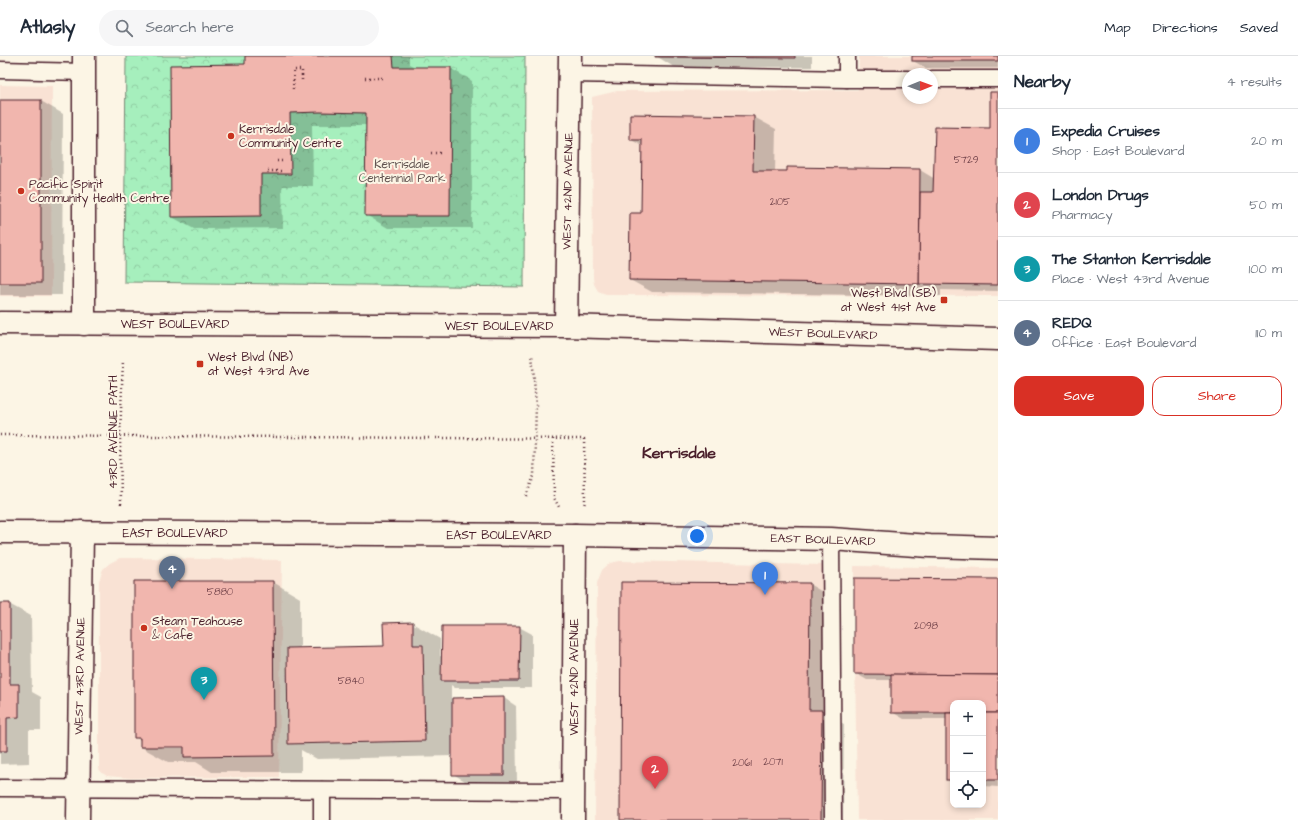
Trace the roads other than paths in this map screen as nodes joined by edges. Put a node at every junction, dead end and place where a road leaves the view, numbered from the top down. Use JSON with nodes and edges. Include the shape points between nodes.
{"nodes":[{"id":1,"x":847,"y":56,"type":"edge"},
{"id":2,"x":84,"y":64,"type":"edge"},
{"id":3,"x":570,"y":65,"type":"edge"},
{"id":4,"x":0,"y":70,"type":"edge"},
{"id":5,"x":847,"y":79,"type":"junction"},
{"id":6,"x":902,"y":79,"type":"edge"},
{"id":7,"x":938,"y":79,"type":"edge"},
{"id":8,"x":998,"y":79,"type":"edge"},
{"id":9,"x":0,"y":323,"type":"edge"},
{"id":10,"x":84,"y":324,"type":"junction"},
{"id":11,"x":566,"y":326,"type":"junction"},
{"id":12,"x":998,"y":339,"type":"edge"},
{"id":13,"x":0,"y":532,"type":"edge"},
{"id":14,"x":82,"y":532,"type":"junction"},
{"id":15,"x":575,"y":535,"type":"junction"},
{"id":16,"x":831,"y":539,"type":"junction"},
{"id":17,"x":998,"y":548,"type":"edge"},
{"id":18,"x":0,"y":788,"type":"edge"},
{"id":19,"x":78,"y":788,"type":"junction"},
{"id":20,"x":322,"y":790,"type":"junction"},
{"id":21,"x":573,"y":791,"type":"junction"},
{"id":22,"x":78,"y":820,"type":"edge"},
{"id":23,"x":322,"y":820,"type":"edge"},
{"id":24,"x":573,"y":820,"type":"edge"},
{"id":25,"x":834,"y":820,"type":"edge"}],
"edges":[{"from":1,"to":5,"type":"lane"},
{"from":2,"to":4,"type":"lane"},
{"from":2,"to":10,"type":"street"},
{"from":3,"to":5,"type":"lane"},
{"from":3,"to":11,"type":"street","name":"WEST 42ND AVENUE"},
{"from":5,"to":6,"type":"lane"},
{"from":7,"to":8,"type":"lane"},
{"from":9,"to":10,"type":"street","name":"WEST BOULEVARD"},
{"from":10,"to":11,"type":"street","name":"WEST BOULEVARD"},
{"from":11,"to":12,"type":"street","name":"WEST BOULEVARD"},
{"from":13,"to":14,"type":"street","name":"EAST BOULEVARD"},
{"from":14,"to":15,"type":"street","name":"EAST BOULEVARD"},
{"from":14,"to":19,"type":"street","name":"WEST 43RD AVENUE"},
{"from":15,"to":16,"type":"street","name":"EAST BOULEVARD"},
{"from":15,"to":21,"type":"street","name":"WEST 42ND AVENUE"},
{"from":16,"to":17,"type":"street","name":"EAST BOULEVARD"},
{"from":16,"to":25,"type":"lane"},
{"from":18,"to":19,"type":"lane"},
{"from":19,"to":20,"type":"lane"},
{"from":19,"to":22,"type":"street","name":"WEST 43RD AVENUE"},
{"from":20,"to":21,"type":"lane"},
{"from":20,"to":23,"type":"lane"},
{"from":21,"to":24,"type":"street","name":"WEST 42ND AVENUE"}]}
